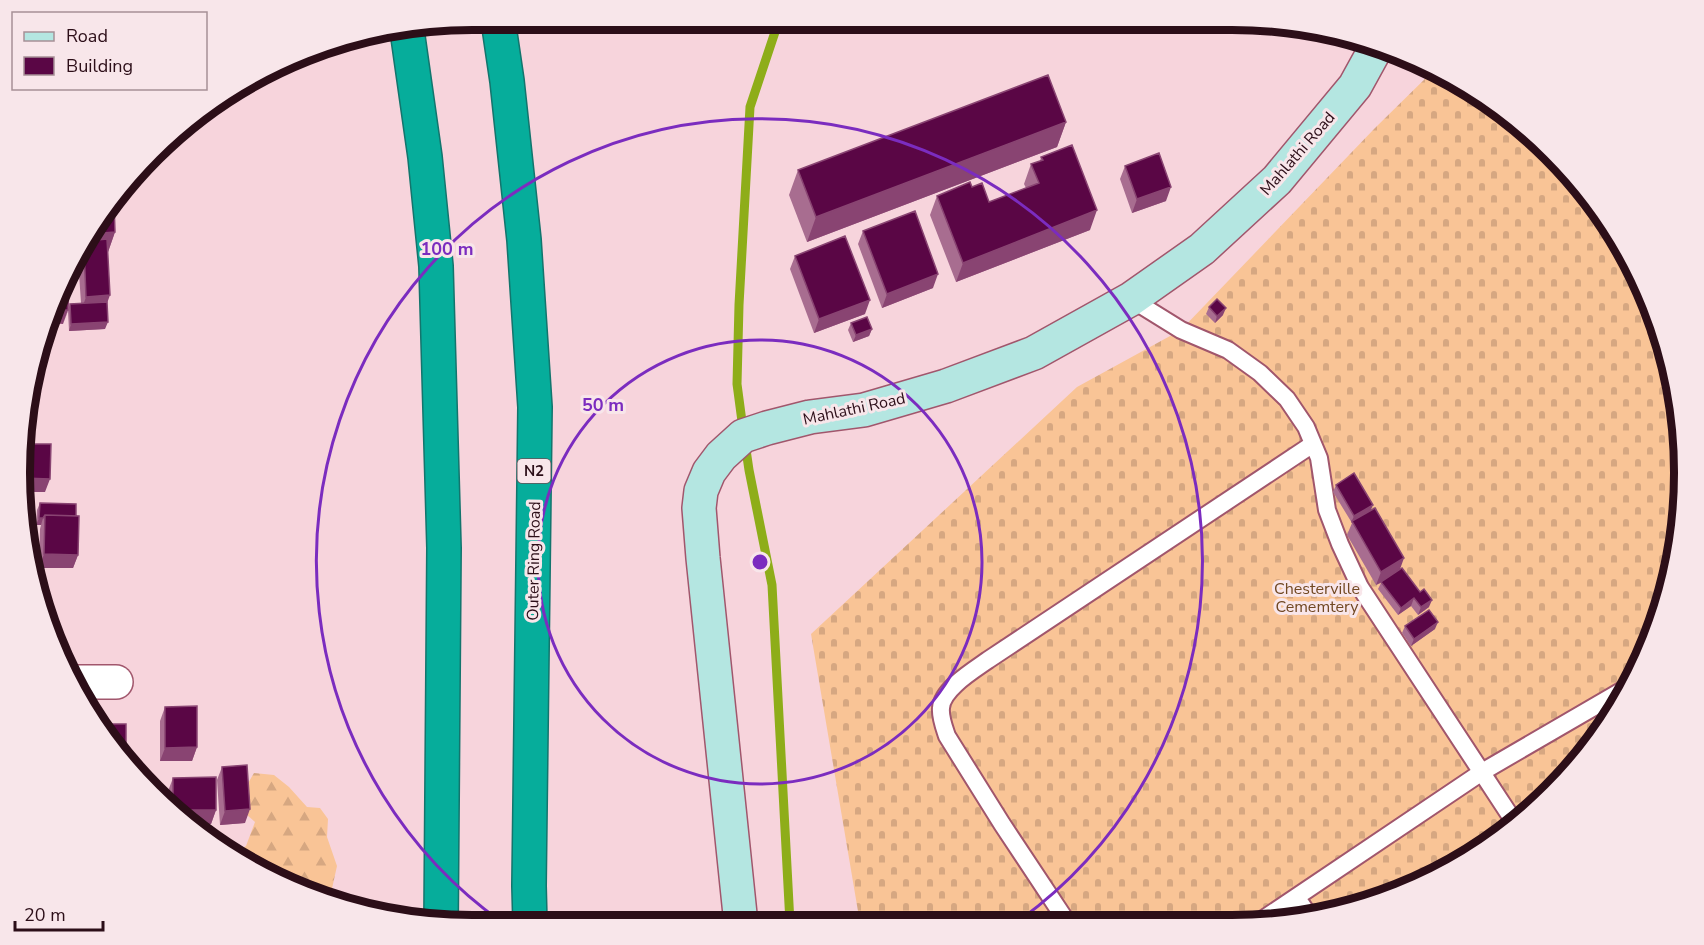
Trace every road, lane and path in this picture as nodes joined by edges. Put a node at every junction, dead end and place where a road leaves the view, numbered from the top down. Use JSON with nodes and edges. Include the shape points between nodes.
{"nodes":[{"id":1,"x":499,"y":30,"type":"edge"},
{"id":2,"x":408,"y":35,"type":"edge"},
{"id":3,"x":1374,"y":53,"type":"edge"},
{"id":4,"x":1131,"y":299,"type":"junction"},
{"id":5,"x":1314,"y":444,"type":"junction"},
{"id":6,"x":83,"y":682,"type":"edge"},
{"id":7,"x":116,"y":682,"type":"dead end"},
{"id":8,"x":1614,"y":695,"type":"edge"},
{"id":9,"x":1482,"y":772,"type":"junction"},
{"id":10,"x":1510,"y":816,"type":"edge"},
{"id":11,"x":1297,"y":898,"type":"junction"},
{"id":12,"x":1305,"y":908,"type":"edge"},
{"id":13,"x":1274,"y":913,"type":"edge"},
{"id":14,"x":441,"y":914,"type":"edge"},
{"id":15,"x":530,"y":915,"type":"edge"},
{"id":16,"x":740,"y":915,"type":"edge"},
{"id":17,"x":1062,"y":915,"type":"edge"}],
"edges":[{"from":1,"to":15,"type":"highway","name":"Outer Ring Road","number":"N2","via":[[524,240],[535,407]]},
{"from":2,"to":14,"type":"highway","via":[[436,266],[444,548]]},
{"from":3,"to":4,"type":"street","name":"Mahlathi Road","via":[[1355,86],[1277,180],[1202,249]]},
{"from":4,"to":5,"type":"lane","via":[[1181,330],[1228,350],[1260,373],[1287,399]]},
{"from":4,"to":16,"type":"street","name":"Mahlathi Road","via":[[1034,353],[946,386],[864,410],[810,417],[743,436],[709,472],[699,508]]},
{"from":5,"to":9,"type":"lane","via":[[1328,510],[1360,587]]},
{"from":5,"to":17,"type":"lane","via":[[988,660],[945,695],[941,706],[947,736]]},
{"from":6,"to":7,"type":"street"},
{"from":8,"to":9,"type":"lane"},
{"from":9,"to":10,"type":"lane"},
{"from":9,"to":11,"type":"lane"},
{"from":11,"to":12,"type":"lane"},
{"from":11,"to":13,"type":"lane"}]}
